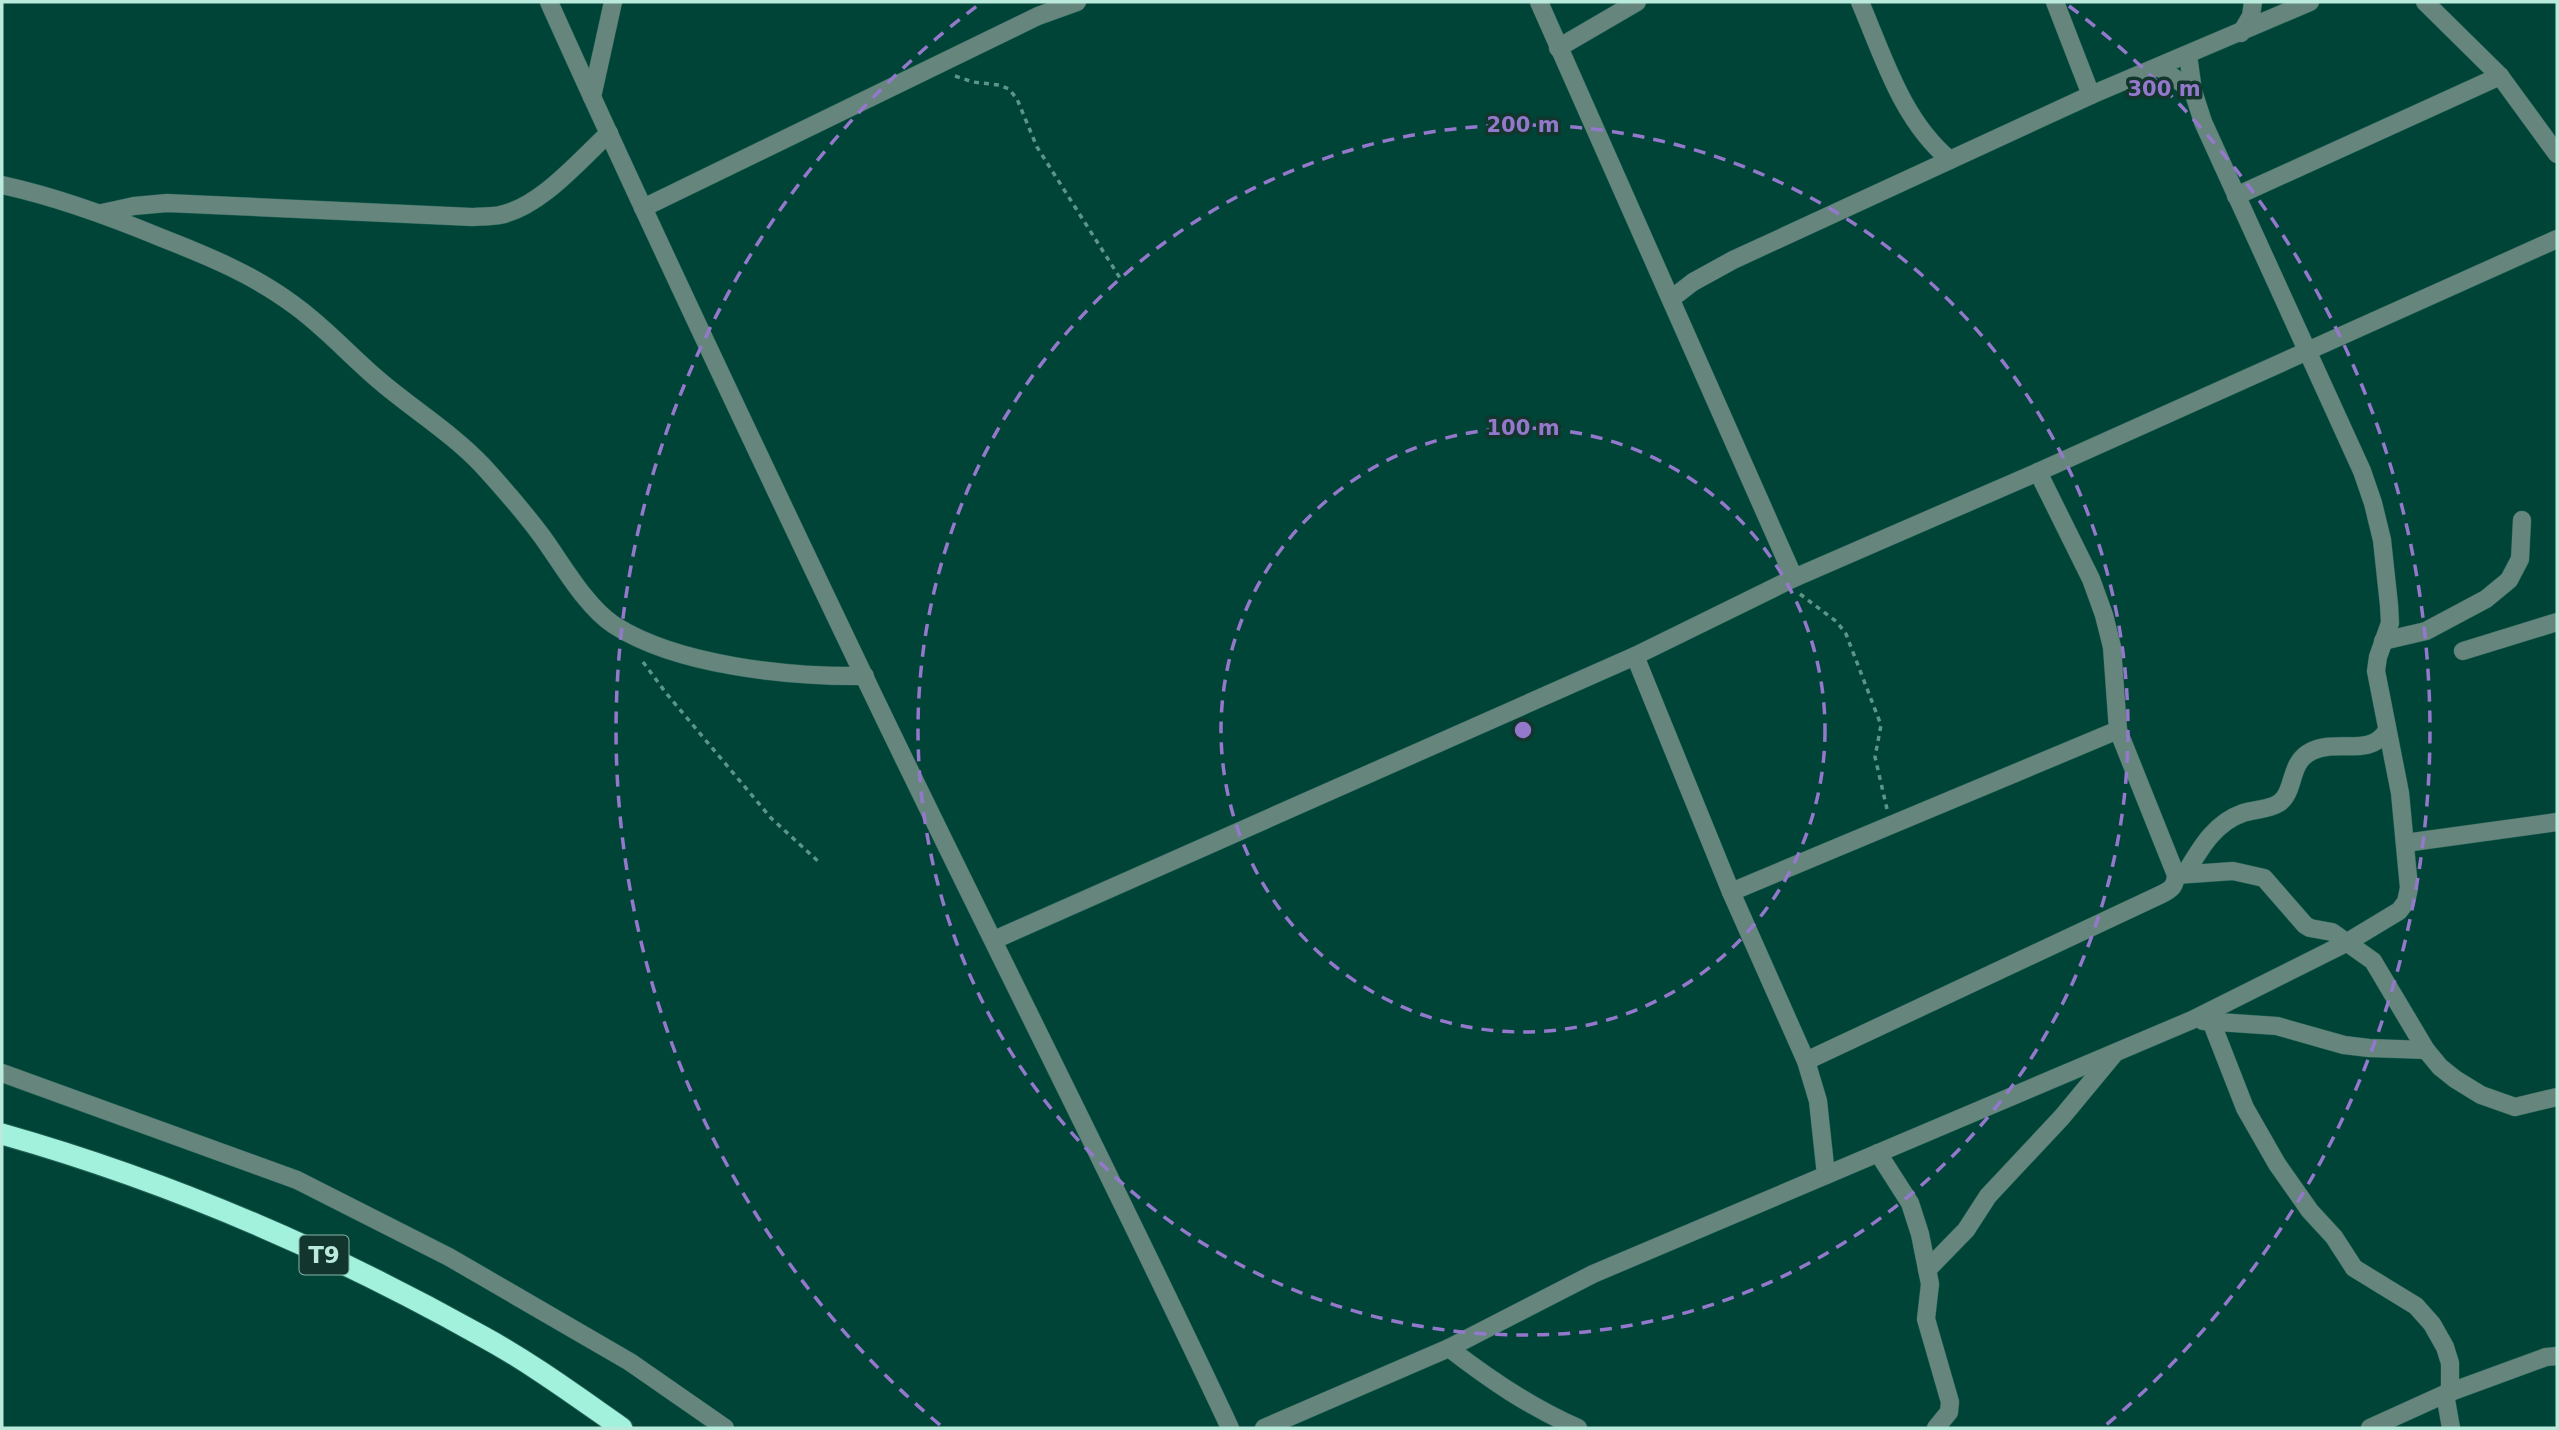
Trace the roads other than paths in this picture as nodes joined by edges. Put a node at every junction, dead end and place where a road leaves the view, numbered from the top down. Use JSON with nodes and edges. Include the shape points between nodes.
{"nodes":[{"id":1,"x":549,"y":2,"type":"edge"},
{"id":2,"x":612,"y":2,"type":"edge"},
{"id":3,"x":1077,"y":2,"type":"edge"},
{"id":4,"x":1539,"y":2,"type":"edge"},
{"id":5,"x":1637,"y":2,"type":"edge"},
{"id":6,"x":1860,"y":2,"type":"edge"},
{"id":7,"x":2055,"y":2,"type":"edge"},
{"id":8,"x":2254,"y":2,"type":"edge"},
{"id":9,"x":2310,"y":2,"type":"edge"},
{"id":10,"x":2435,"y":5,"type":"edge"},
{"id":11,"x":2280,"y":16,"type":"junction"},
{"id":12,"x":2241,"y":33,"type":"junction"},
{"id":13,"x":1558,"y":48,"type":"junction"},
{"id":14,"x":2188,"y":55,"type":"junction"},
{"id":15,"x":2159,"y":67,"type":"junction"},
{"id":16,"x":2500,"y":76,"type":"junction"},
{"id":17,"x":2193,"y":91,"type":"junction"},
{"id":18,"x":2091,"y":95,"type":"junction"},
{"id":19,"x":592,"y":97,"type":"junction"},
{"id":20,"x":609,"y":133,"type":"junction"},
{"id":21,"x":2557,"y":154,"type":"edge"},
{"id":22,"x":1950,"y":160,"type":"junction"},
{"id":23,"x":2,"y":185,"type":"edge"},
{"id":24,"x":2236,"y":196,"type":"junction"},
{"id":25,"x":643,"y":208,"type":"junction"},
{"id":26,"x":102,"y":213,"type":"junction"},
{"id":27,"x":2557,"y":239,"type":"edge"},
{"id":28,"x":1671,"y":299,"type":"junction"},
{"id":29,"x":2306,"y":352,"type":"junction"},
{"id":30,"x":2038,"y":472,"type":"junction"},
{"id":31,"x":2522,"y":520,"type":"dead end"},
{"id":32,"x":1789,"y":581,"type":"junction"},
{"id":33,"x":2557,"y":622,"type":"edge"},
{"id":34,"x":2383,"y":641,"type":"junction"},
{"id":35,"x":2463,"y":651,"type":"dead end"},
{"id":36,"x":1635,"y":656,"type":"junction"},
{"id":37,"x":865,"y":677,"type":"junction"},
{"id":38,"x":2118,"y":730,"type":"junction"},
{"id":39,"x":2386,"y":732,"type":"junction"},
{"id":40,"x":2557,"y":822,"type":"edge"},
{"id":41,"x":2405,"y":843,"type":"junction"},
{"id":42,"x":2180,"y":874,"type":"junction"},
{"id":43,"x":1731,"y":892,"type":"junction"},
{"id":44,"x":994,"y":940,"type":"junction"},
{"id":45,"x":2346,"y":943,"type":"junction"},
{"id":46,"x":2192,"y":1020,"type":"junction"},
{"id":47,"x":2211,"y":1021,"type":"junction"},
{"id":48,"x":2426,"y":1050,"type":"junction"},
{"id":49,"x":2116,"y":1052,"type":"junction"},
{"id":50,"x":1806,"y":1061,"type":"junction"},
{"id":51,"x":2,"y":1073,"type":"edge"},
{"id":52,"x":2557,"y":1097,"type":"edge"},
{"id":53,"x":2,"y":1134,"type":"edge"},
{"id":54,"x":1878,"y":1153,"type":"junction"},
{"id":55,"x":1826,"y":1175,"type":"junction"},
{"id":56,"x":1927,"y":1270,"type":"junction"},
{"id":57,"x":1449,"y":1348,"type":"junction"},
{"id":58,"x":2557,"y":1356,"type":"edge"},
{"id":59,"x":2447,"y":1393,"type":"junction"},
{"id":60,"x":622,"y":1428,"type":"edge"},
{"id":61,"x":725,"y":1428,"type":"edge"},
{"id":62,"x":1230,"y":1428,"type":"edge"},
{"id":63,"x":1264,"y":1428,"type":"edge"},
{"id":64,"x":1578,"y":1428,"type":"edge"},
{"id":65,"x":1936,"y":1428,"type":"edge"},
{"id":66,"x":2370,"y":1428,"type":"edge"},
{"id":67,"x":2451,"y":1428,"type":"edge"}],
"edges":[{"from":1,"to":19,"type":"street"},
{"from":2,"to":19,"type":"street"},
{"from":3,"to":25,"type":"street","via":[[1038,16]]},
{"from":4,"to":13,"type":"street"},
{"from":5,"to":13,"type":"street"},
{"from":6,"to":22,"type":"street","via":[[1911,117]]},
{"from":7,"to":18,"type":"street"},
{"from":8,"to":11,"type":"street"},
{"from":8,"to":12,"type":"street"},
{"from":9,"to":11,"type":"street"},
{"from":10,"to":16,"type":"street"},
{"from":11,"to":12,"type":"street"},
{"from":12,"to":14,"type":"street"},
{"from":13,"to":28,"type":"street"},
{"from":14,"to":15,"type":"street"},
{"from":14,"to":17,"type":"street"},
{"from":15,"to":17,"type":"street"},
{"from":15,"to":18,"type":"street"},
{"from":16,"to":21,"type":"street"},
{"from":16,"to":24,"type":"street"},
{"from":17,"to":24,"type":"street"},
{"from":18,"to":22,"type":"street"},
{"from":19,"to":20,"type":"street"},
{"from":20,"to":25,"type":"street"},
{"from":20,"to":26,"type":"street","via":[[524,207],[499,215],[167,203]]},
{"from":22,"to":28,"type":"street","via":[[1733,260]]},
{"from":23,"to":26,"type":"street"},
{"from":24,"to":29,"type":"street"},
{"from":25,"to":37,"type":"street"},
{"from":26,"to":37,"type":"street","via":[[257,279],[296,306],[380,382],[474,457],[611,623],[673,652],[763,671]]},
{"from":27,"to":29,"type":"street"},
{"from":28,"to":32,"type":"street"},
{"from":29,"to":30,"type":"street"},
{"from":29,"to":34,"type":"street","via":[[2373,503],[2389,605],[2390,623]]},
{"from":30,"to":32,"type":"street"},
{"from":30,"to":38,"type":"street","via":[[2104,615],[2112,647]]},
{"from":31,"to":34,"type":"street","via":[[2520,559],[2509,580],[2486,599],[2426,631]]},
{"from":32,"to":36,"type":"street"},
{"from":33,"to":35,"type":"street"},
{"from":34,"to":39,"type":"street","via":[[2376,671]]},
{"from":36,"to":43,"type":"street"},
{"from":36,"to":44,"type":"street"},
{"from":37,"to":44,"type":"street"},
{"from":38,"to":42,"type":"street"},
{"from":38,"to":43,"type":"street"},
{"from":39,"to":41,"type":"street","via":[[2400,793]]},
{"from":39,"to":42,"type":"street","via":[[2374,744],[2330,745],[2311,751],[2294,769],[2286,796],[2278,804],[2224,823]]},
{"from":40,"to":41,"type":"street"},
{"from":41,"to":45,"type":"street","via":[[2406,902]]},
{"from":42,"to":45,"type":"street","via":[[2233,871],[2264,878],[2305,925],[2332,932]]},
{"from":42,"to":50,"type":"street","via":[[2162,894]]},
{"from":43,"to":50,"type":"street"},
{"from":44,"to":62,"type":"street"},
{"from":45,"to":46,"type":"street"},
{"from":45,"to":48,"type":"street","via":[[2373,961]]},
{"from":46,"to":47,"type":"street"},
{"from":46,"to":49,"type":"street"},
{"from":47,"to":48,"type":"street","via":[[2277,1026],[2344,1045]]},
{"from":47,"to":59,"type":"street","via":[[2245,1108],[2310,1211],[2354,1268],[2416,1306],[2432,1324],[2450,1363]]},
{"from":48,"to":52,"type":"street","via":[[2447,1073],[2481,1095],[2515,1107]]},
{"from":49,"to":54,"type":"street"},
{"from":49,"to":56,"type":"street"},
{"from":50,"to":55,"type":"street","via":[[1818,1101]]},
{"from":51,"to":61,"type":"street","via":[[297,1180],[473,1271],[630,1363]]},
{"from":53,"to":60,"type":"highway","number":"T9","via":[[120,1172],[310,1248],[482,1336]]},
{"from":54,"to":55,"type":"street"},
{"from":54,"to":56,"type":"street","via":[[1910,1203]]},
{"from":55,"to":57,"type":"street","via":[[1593,1274]]},
{"from":56,"to":65,"type":"street","via":[[1926,1319],[1950,1402],[1949,1412]]},
{"from":57,"to":63,"type":"street"},
{"from":57,"to":64,"type":"street","via":[[1497,1385]]},
{"from":58,"to":59,"type":"street"},
{"from":59,"to":66,"type":"street"},
{"from":59,"to":67,"type":"street"}]}
